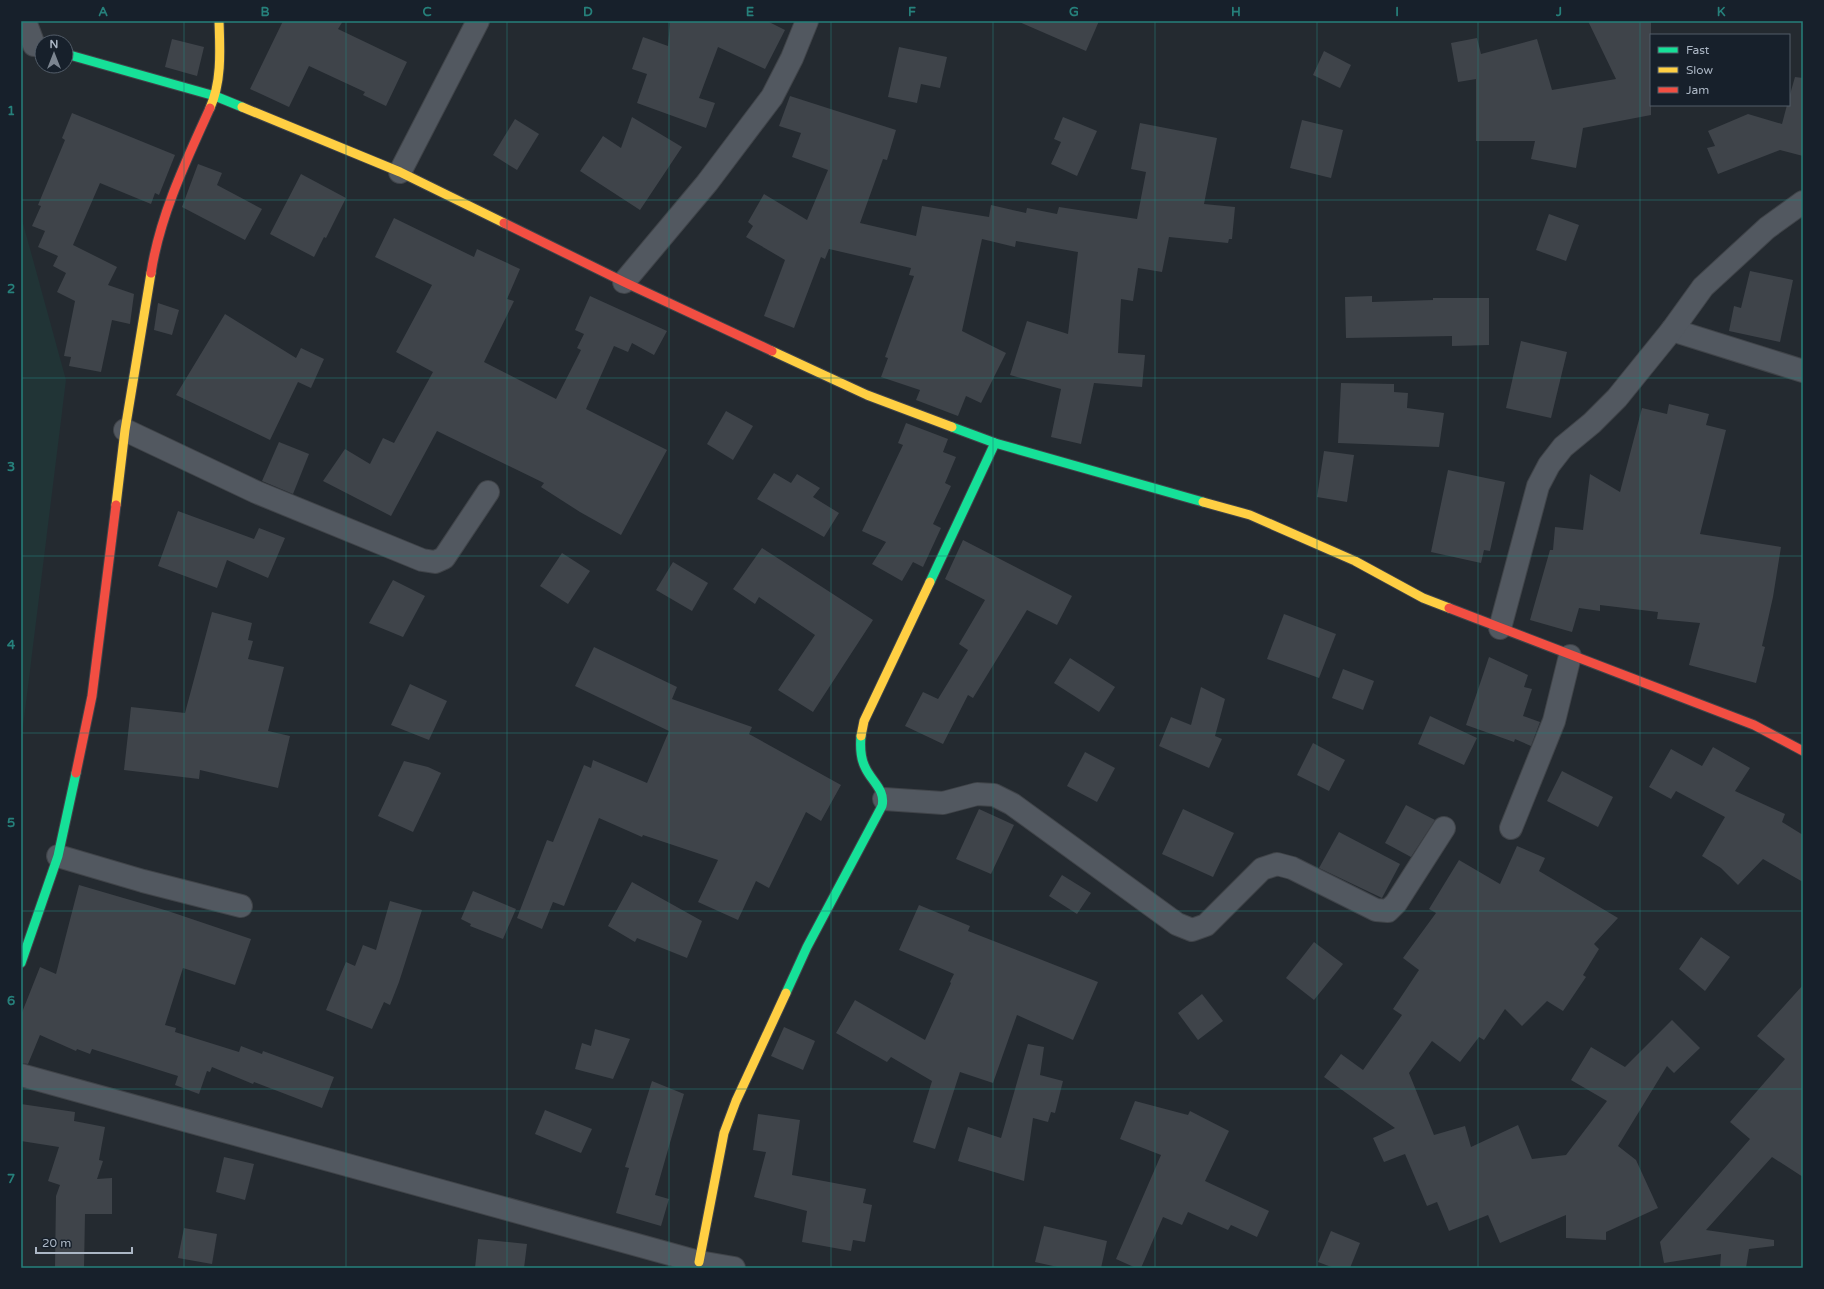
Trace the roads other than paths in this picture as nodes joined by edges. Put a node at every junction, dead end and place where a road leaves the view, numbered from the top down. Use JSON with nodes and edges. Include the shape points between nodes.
{"nodes":[{"id":1,"x":25,"y":21,"type":"edge"},
{"id":2,"x":219,"y":21,"type":"edge"},
{"id":3,"x":478,"y":21,"type":"edge"},
{"id":4,"x":807,"y":21,"type":"edge"},
{"id":5,"x":32,"y":45,"type":"edge"},
{"id":6,"x":74,"y":56,"type":"edge"},
{"id":7,"x":214,"y":96,"type":"junction"},
{"id":8,"x":400,"y":172,"type":"junction"},
{"id":9,"x":1803,"y":202,"type":"edge"},
{"id":10,"x":624,"y":282,"type":"junction"},
{"id":11,"x":1672,"y":330,"type":"junction"},
{"id":12,"x":1803,"y":372,"type":"edge"},
{"id":13,"x":125,"y":430,"type":"junction"},
{"id":14,"x":995,"y":443,"type":"junction"},
{"id":15,"x":488,"y":492,"type":"dead end"},
{"id":16,"x":1500,"y":628,"type":"junction"},
{"id":17,"x":1570,"y":656,"type":"junction"},
{"id":18,"x":1803,"y":751,"type":"edge"},
{"id":19,"x":884,"y":799,"type":"junction"},
{"id":20,"x":1444,"y":828,"type":"dead end"},
{"id":21,"x":1511,"y":828,"type":"dead end"},
{"id":22,"x":58,"y":856,"type":"junction"},
{"id":23,"x":241,"y":906,"type":"dead end"},
{"id":24,"x":21,"y":963,"type":"edge"},
{"id":25,"x":21,"y":1075,"type":"edge"},
{"id":26,"x":717,"y":1266,"type":"edge"}],
"edges":[{"from":1,"to":5,"type":"street"},
{"from":2,"to":7,"type":"street","via":[[220,59]]},
{"from":3,"to":8,"type":"street"},
{"from":4,"to":10,"type":"street","via":[[772,97],[707,183]]},
{"from":6,"to":7,"type":"street"},
{"from":7,"to":8,"type":"street"},
{"from":7,"to":13,"type":"street","via":[[176,183],[154,252]]},
{"from":8,"to":10,"type":"street"},
{"from":9,"to":11,"type":"street","via":[[1767,228],[1703,287]]},
{"from":10,"to":14,"type":"street","via":[[867,395]]},
{"from":11,"to":12,"type":"street"},
{"from":11,"to":16,"type":"street","via":[[1617,398],[1563,447],[1549,465],[1538,486]]},
{"from":13,"to":15,"type":"street","via":[[256,492],[422,560],[435,562],[444,558]]},
{"from":13,"to":22,"type":"street","via":[[92,696]]},
{"from":14,"to":16,"type":"street","via":[[1250,515],[1355,561],[1423,598]]},
{"from":14,"to":19,"type":"street","via":[[864,721],[860,736],[861,759]]},
{"from":16,"to":17,"type":"street"},
{"from":17,"to":18,"type":"street","via":[[1754,725]]},
{"from":17,"to":21,"type":"street","via":[[1554,721]]},
{"from":19,"to":20,"type":"street","via":[[943,802],[978,794],[994,795],[1012,804],[1177,924],[1192,930],[1206,925],[1262,869],[1277,864],[1292,868],[1376,910],[1388,911],[1396,903]]},
{"from":19,"to":26,"type":"street","via":[[880,814],[807,947],[736,1100],[724,1133]]},
{"from":22,"to":23,"type":"street"},
{"from":22,"to":24,"type":"street"},
{"from":25,"to":26,"type":"street"}]}
